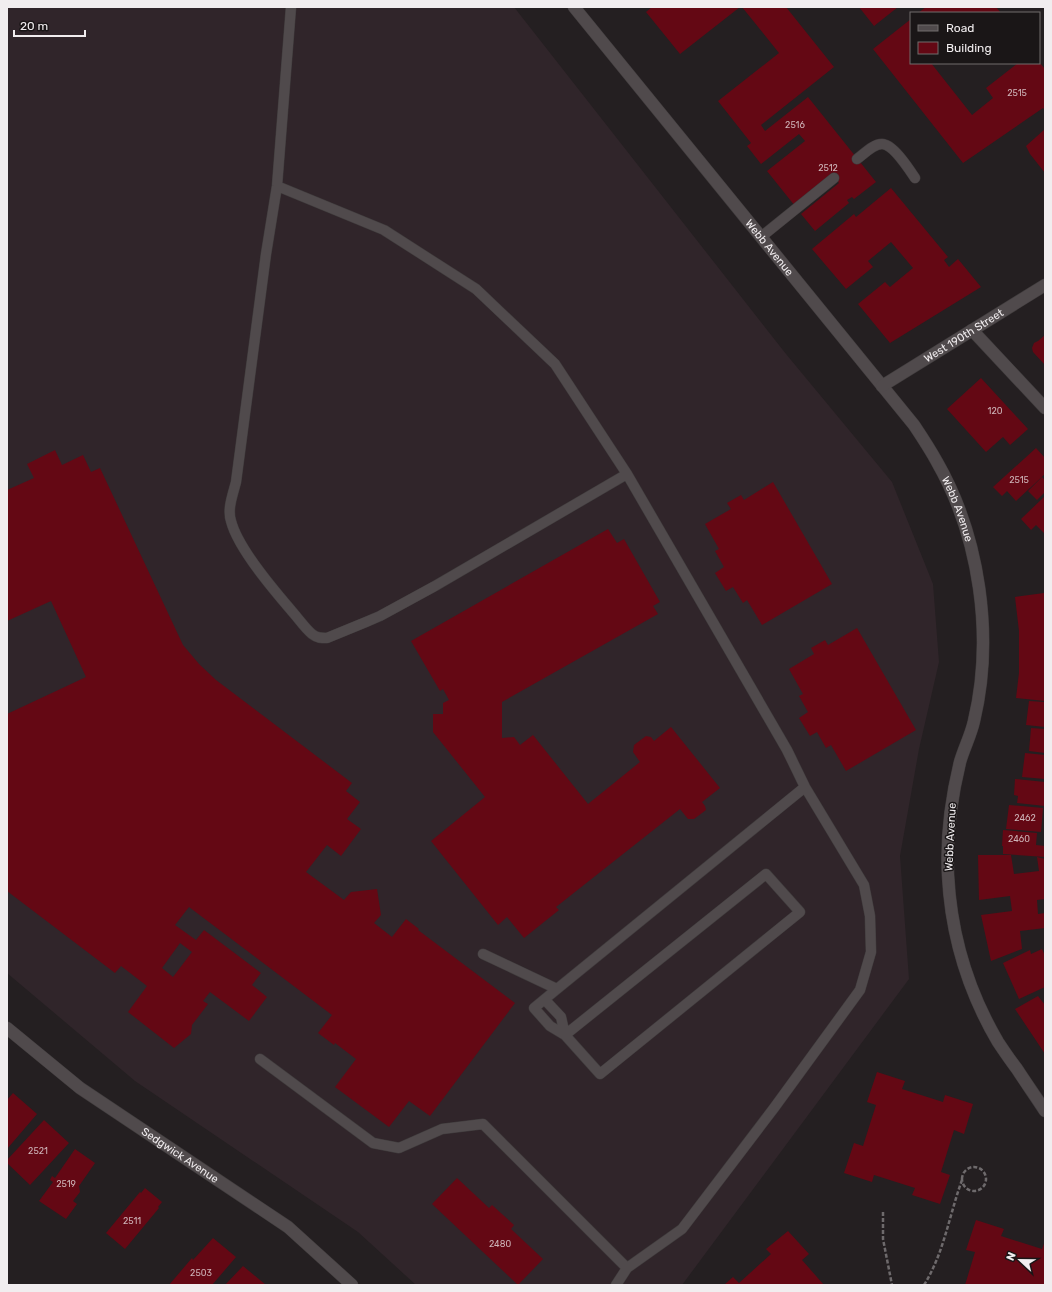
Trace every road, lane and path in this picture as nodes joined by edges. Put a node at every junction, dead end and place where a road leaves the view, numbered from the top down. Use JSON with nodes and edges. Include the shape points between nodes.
{"nodes":[{"id":1,"x":291,"y":7,"type":"edge"},
{"id":2,"x":574,"y":7,"type":"edge"},
{"id":3,"x":857,"y":158,"type":"dead end"},
{"id":4,"x":834,"y":178,"type":"dead end"},
{"id":5,"x":915,"y":178,"type":"dead end"},
{"id":6,"x":277,"y":186,"type":"junction"},
{"id":7,"x":761,"y":238,"type":"junction"},
{"id":8,"x":1045,"y":285,"type":"edge"},
{"id":9,"x":972,"y":330,"type":"junction"},
{"id":10,"x":882,"y":386,"type":"junction"},
{"id":11,"x":1045,"y":408,"type":"edge"},
{"id":12,"x":627,"y":474,"type":"junction"},
{"id":13,"x":805,"y":787,"type":"junction"},
{"id":14,"x":483,"y":954,"type":"dead end"},
{"id":15,"x":557,"y":989,"type":"junction"},
{"id":16,"x":545,"y":1000,"type":"junction"},
{"id":17,"x":7,"y":1028,"type":"edge"},
{"id":18,"x":565,"y":1035,"type":"junction"},
{"id":19,"x":260,"y":1059,"type":"dead end"},
{"id":20,"x":1045,"y":1112,"type":"edge"},
{"id":21,"x":962,"y":1180,"type":"junction"},
{"id":22,"x":883,"y":1212,"type":"dead end"},
{"id":23,"x":627,"y":1268,"type":"junction"},
{"id":24,"x":352,"y":1285,"type":"edge"},
{"id":25,"x":616,"y":1285,"type":"edge"},
{"id":26,"x":892,"y":1285,"type":"edge"},
{"id":27,"x":924,"y":1285,"type":"edge"}],
"edges":[{"from":1,"to":6,"type":"lane"},
{"from":2,"to":7,"type":"street","name":"Webb Avenue"},
{"from":3,"to":5,"type":"lane","via":[[874,146],[889,146]]},
{"from":4,"to":7,"type":"lane"},
{"from":6,"to":12,"type":"lane","via":[[384,230],[476,289],[555,364]]},
{"from":6,"to":12,"type":"lane","via":[[230,519],[251,559],[312,634],[326,638],[366,622],[435,586]]},
{"from":7,"to":10,"type":"street","name":"Webb Avenue"},
{"from":8,"to":9,"type":"street","name":"West 190th Street"},
{"from":9,"to":10,"type":"street","name":"West 190th Street"},
{"from":9,"to":11,"type":"street"},
{"from":10,"to":20,"type":"street","name":"Webb Avenue","via":[[914,425],[938,463],[957,504],[971,544],[980,589],[984,638],[981,686],[974,722],[961,761],[952,801],[948,875],[953,922],[962,960],[978,1003],[998,1042]]},
{"from":12,"to":13,"type":"lane"},
{"from":13,"to":15,"type":"lane"},
{"from":13,"to":23,"type":"lane","via":[[864,885],[870,916],[871,952],[860,990],[682,1229]]},
{"from":14,"to":15,"type":"lane"},
{"from":15,"to":16,"type":"lane"},
{"from":16,"to":18,"type":"lane","via":[[561,1017]]},
{"from":16,"to":18,"type":"lane","via":[[534,1008],[550,1026]]},
{"from":17,"to":24,"type":"street","name":"Sedgwick Avenue","via":[[80,1088],[288,1227]]},
{"from":18,"to":18,"type":"lane","via":[[600,1074],[800,912],[766,874]]},
{"from":19,"to":23,"type":"lane","via":[[373,1143],[399,1148],[442,1129],[483,1124]]},
{"from":21,"to":21,"type":"path","via":[[970,1167],[978,1167],[985,1175],[985,1183],[976,1190],[969,1190]]},
{"from":21,"to":27,"type":"path","via":[[939,1257]]},
{"from":22,"to":26,"type":"path","via":[[883,1239]]},
{"from":23,"to":25,"type":"lane"}]}
